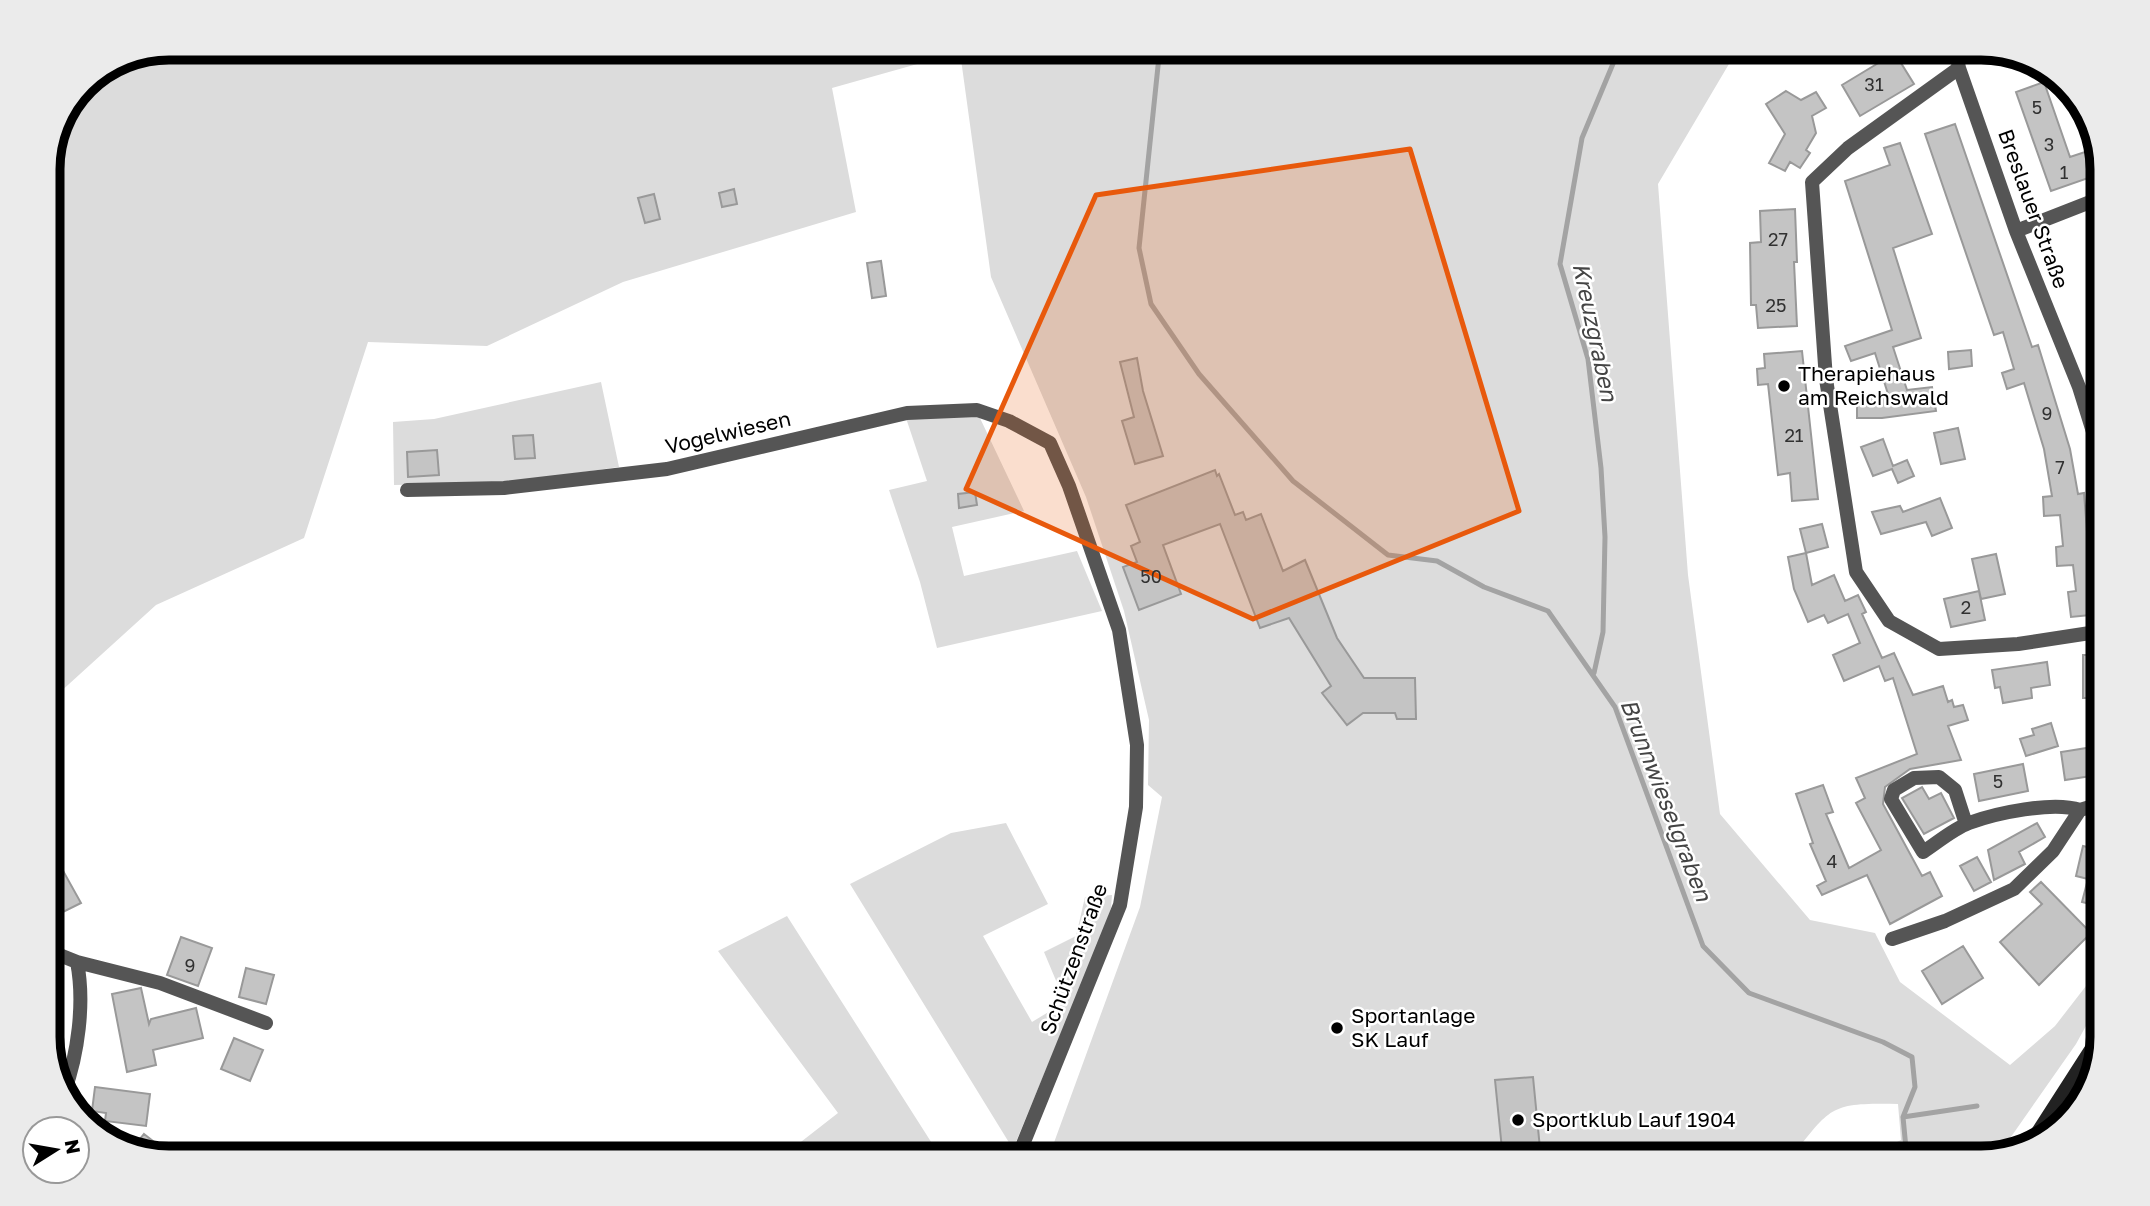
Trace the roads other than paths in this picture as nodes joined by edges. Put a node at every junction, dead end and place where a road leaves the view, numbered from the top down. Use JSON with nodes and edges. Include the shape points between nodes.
{"nodes":[{"id":1,"x":1957,"y":60,"type":"edge"},
{"id":2,"x":1959,"y":68,"type":"junction"},
{"id":3,"x":2090,"y":202,"type":"edge"},
{"id":4,"x":2016,"y":231,"type":"junction"},
{"id":5,"x":2090,"y":422,"type":"edge"},
{"id":6,"x":1050,"y":443,"type":"joint"},
{"id":7,"x":407,"y":490,"type":"dead end"},
{"id":8,"x":2090,"y":633,"type":"edge"},
{"id":9,"x":2090,"y":807,"type":"edge"},
{"id":10,"x":2080,"y":810,"type":"junction"},
{"id":11,"x":1966,"y":824,"type":"junction"},
{"id":12,"x":1892,"y":939,"type":"dead end"},
{"id":13,"x":60,"y":955,"type":"edge"},
{"id":14,"x":77,"y":962,"type":"junction"},
{"id":15,"x":266,"y":1023,"type":"dead end"},
{"id":16,"x":2090,"y":1051,"type":"edge"},
{"id":17,"x":67,"y":1078,"type":"edge"},
{"id":18,"x":2040,"y":1130,"type":"edge"},
{"id":19,"x":1022,"y":1146,"type":"edge"}],
"edges":[{"from":1,"to":2,"type":"street","name":"Breslauer Straße"},
{"from":2,"to":4,"type":"street","name":"Breslauer Straße"},
{"from":2,"to":8,"type":"street","via":[[1848,148],[1812,182],[1825,379],[1856,572],[1889,621],[1939,649],[2018,645]]},
{"from":3,"to":4,"type":"street"},
{"from":4,"to":5,"type":"street","name":"Breslauer Straße"},
{"from":6,"to":7,"type":"street","name":"Vogelwiesen","via":[[977,410],[906,413],[667,469],[504,488]]},
{"from":6,"to":19,"type":"street","name":"Schützenstraße","via":[[1119,630],[1137,746],[1136,807],[1120,905]]},
{"from":9,"to":10,"type":"street"},
{"from":10,"to":11,"type":"street","via":[[2064,805]]},
{"from":10,"to":12,"type":"street","via":[[2053,851],[2014,889]]},
{"from":11,"to":11,"type":"street","via":[[1923,852],[1891,799],[1894,790],[1914,778],[1939,777],[1955,790]]},
{"from":13,"to":14,"type":"street"},
{"from":14,"to":15,"type":"street","via":[[160,983]]},
{"from":14,"to":17,"type":"street","via":[[80,999]]},
{"from":16,"to":18,"type":"main road"}]}
